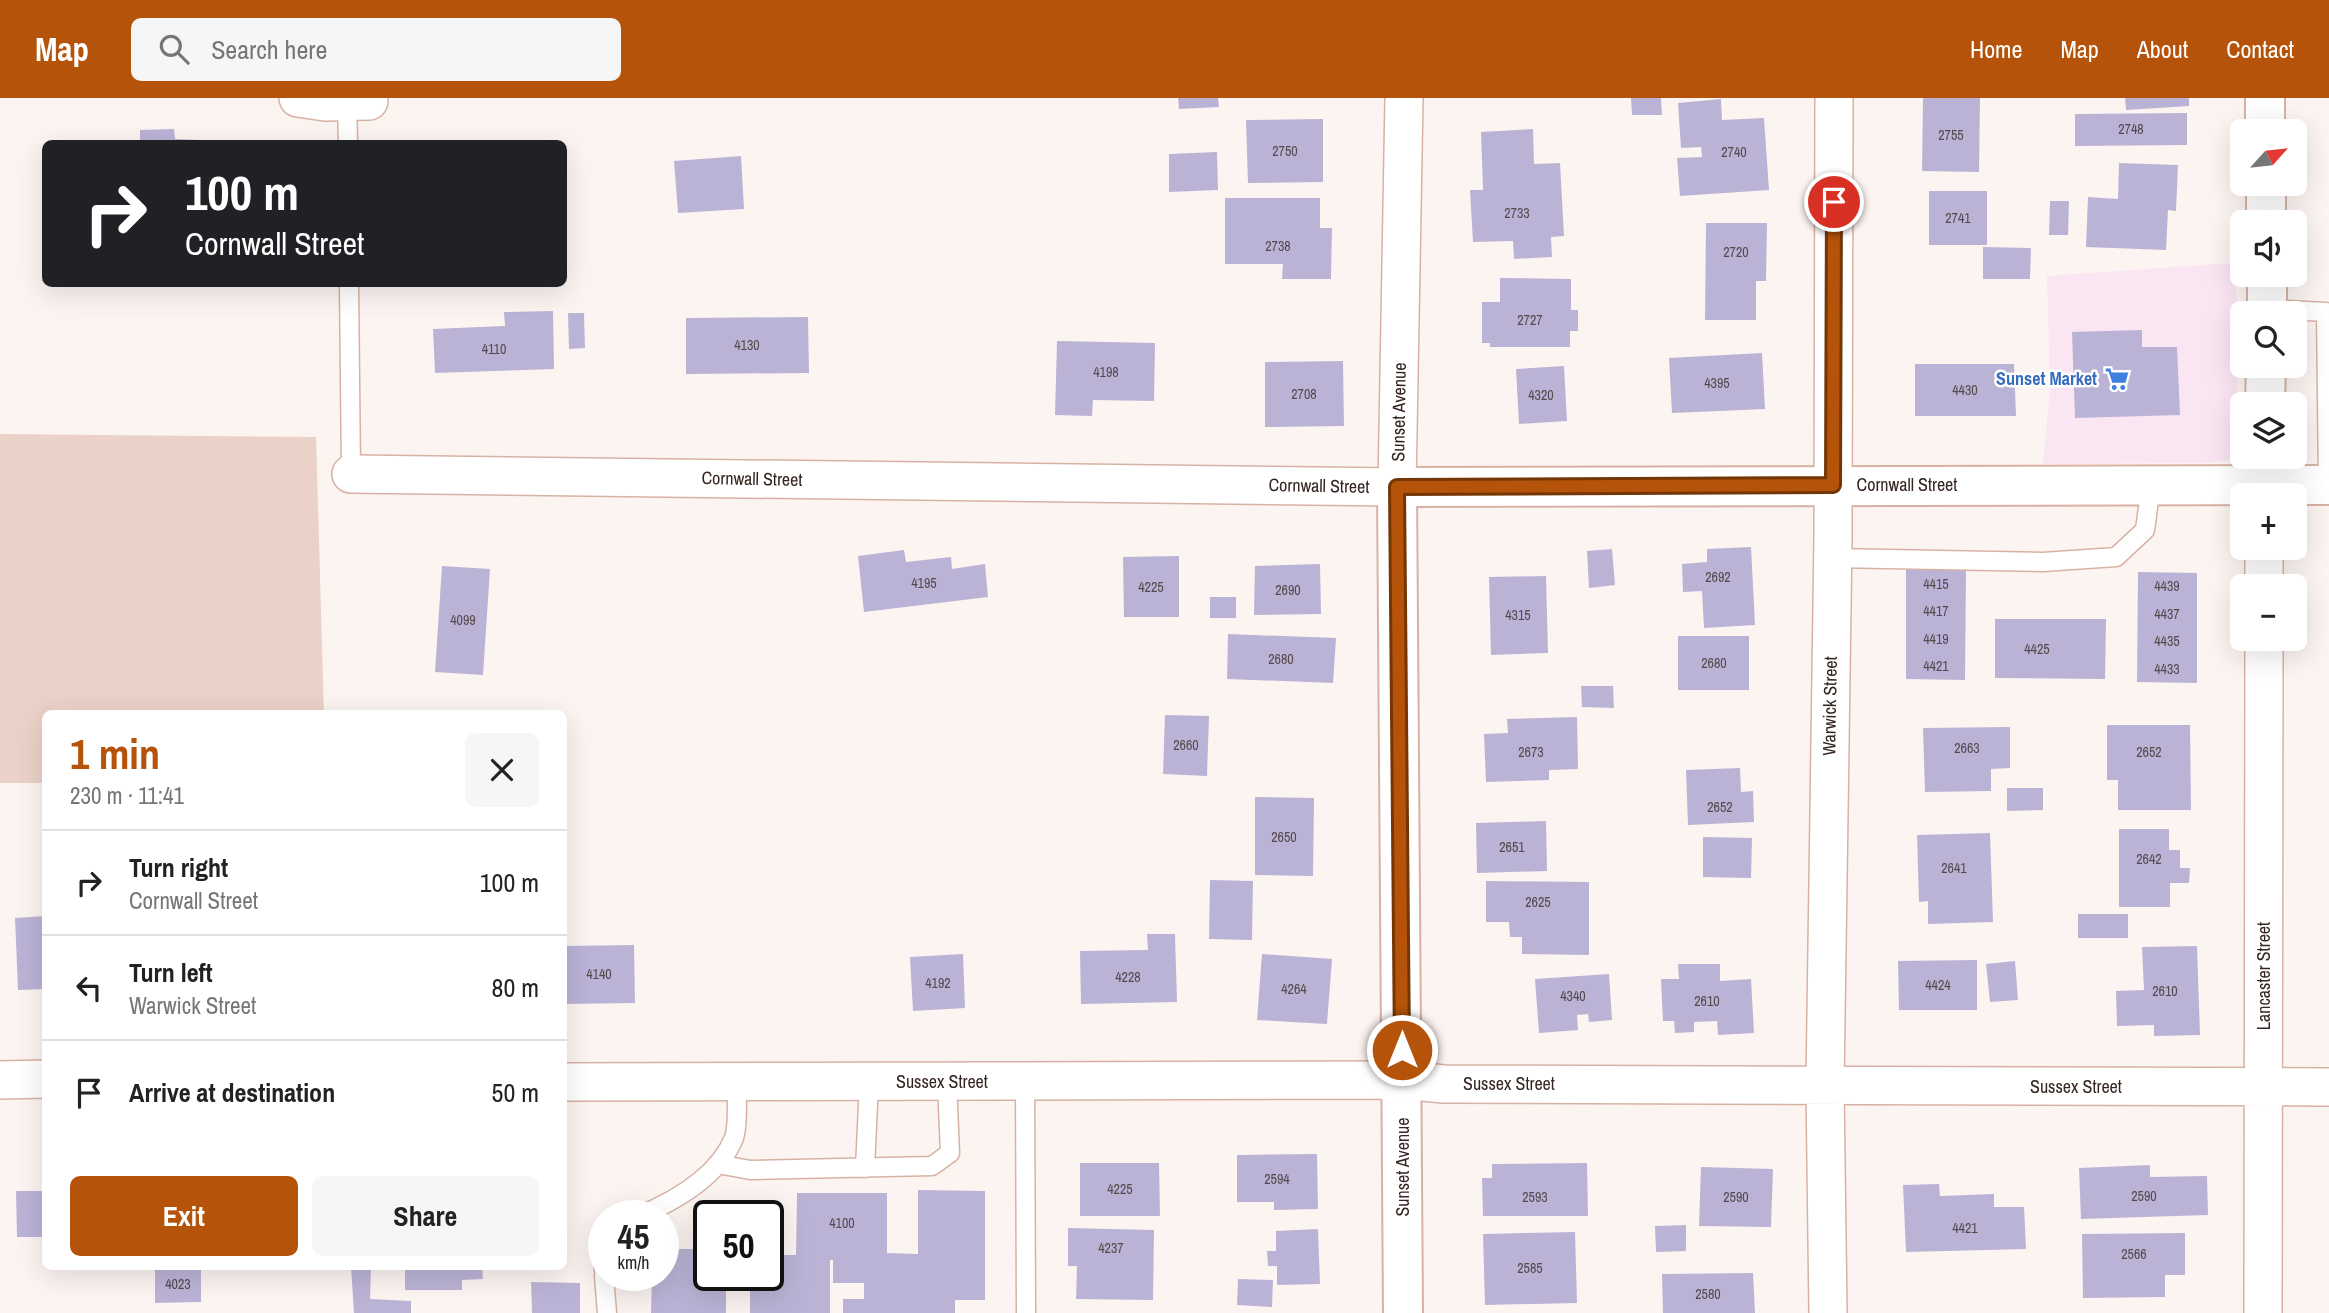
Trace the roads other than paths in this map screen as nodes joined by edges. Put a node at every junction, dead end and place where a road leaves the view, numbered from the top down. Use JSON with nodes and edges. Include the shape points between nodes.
{"nodes":[{"id":1,"x":298,"y":98,"type":"edge"},
{"id":2,"x":1404,"y":98,"type":"edge"},
{"id":3,"x":1834,"y":98,"type":"edge"},
{"id":4,"x":2265,"y":98,"type":"edge"},
{"id":5,"x":358,"y":101,"type":"joint"},
{"id":6,"x":2265,"y":119,"type":"edge"},
{"id":7,"x":349,"y":140,"type":"edge"},
{"id":8,"x":349,"y":287,"type":"edge"},
{"id":9,"x":2267,"y":299,"type":"edge"},
{"id":10,"x":351,"y":474,"type":"joint"},
{"id":11,"x":2264,"y":479,"type":"edge"},
{"id":12,"x":1833,"y":485,"type":"junction"},
{"id":13,"x":2151,"y":485,"type":"junction"},
{"id":14,"x":2329,"y":485,"type":"edge"},
{"id":15,"x":1397,"y":487,"type":"junction"},
{"id":16,"x":1832,"y":558,"type":"junction"},
{"id":17,"x":2264,"y":651,"type":"edge"},
{"id":18,"x":42,"y":1079,"type":"edge"},
{"id":19,"x":0,"y":1080,"type":"edge"},
{"id":20,"x":1402,"y":1080,"type":"junction"},
{"id":21,"x":567,"y":1082,"type":"edge"},
{"id":22,"x":947,"y":1082,"type":"junction"},
{"id":23,"x":1025,"y":1082,"type":"junction"},
{"id":24,"x":869,"y":1083,"type":"junction"},
{"id":25,"x":737,"y":1084,"type":"junction"},
{"id":26,"x":1825,"y":1086,"type":"junction"},
{"id":27,"x":2264,"y":1087,"type":"junction"},
{"id":28,"x":2329,"y":1087,"type":"edge"},
{"id":29,"x":718,"y":1164,"type":"junction"},
{"id":30,"x":865,"y":1168,"type":"junction"},
{"id":31,"x":674,"y":1200,"type":"edge"},
{"id":32,"x":605,"y":1291,"type":"edge"},
{"id":33,"x":607,"y":1313,"type":"edge"},
{"id":34,"x":1026,"y":1313,"type":"edge"},
{"id":35,"x":1403,"y":1313,"type":"edge"},
{"id":36,"x":1828,"y":1313,"type":"edge"},
{"id":37,"x":2263,"y":1313,"type":"edge"}],
"edges":[{"from":1,"to":5,"type":"street"},
{"from":2,"to":15,"type":"street","name":"Sunset Avenue"},
{"from":3,"to":12,"type":"street","name":"Warwick Street"},
{"from":4,"to":6,"type":"main road"},
{"from":5,"to":7,"type":"lane"},
{"from":8,"to":10,"type":"lane"},
{"from":9,"to":14,"type":"lane","via":[[2326,312]]},
{"from":10,"to":15,"type":"street","name":"Cornwall Street"},
{"from":11,"to":13,"type":"main road","name":"Cornwall Street"},
{"from":11,"to":14,"type":"main road","name":"Cornwall Street"},
{"from":12,"to":13,"type":"main road","name":"Cornwall Street"},
{"from":12,"to":15,"type":"main road","name":"Cornwall Street"},
{"from":12,"to":16,"type":"street","name":"Warwick Street"},
{"from":13,"to":16,"type":"lane","via":[[2145,530],[2116,557],[2043,562]]},
{"from":15,"to":20,"type":"main road","name":"Sunset Avenue"},
{"from":16,"to":26,"type":"street","name":"Warwick Street"},
{"from":17,"to":27,"type":"street","name":"Lancaster Street"},
{"from":18,"to":19,"type":"street"},
{"from":20,"to":23,"type":"street","name":"Sussex Street"},
{"from":20,"to":26,"type":"street","name":"Sussex Street"},
{"from":20,"to":35,"type":"main road","name":"Sunset Avenue"},
{"from":21,"to":25,"type":"street","name":"Sussex Street"},
{"from":22,"to":23,"type":"street","name":"Sussex Street"},
{"from":22,"to":24,"type":"street","name":"Sussex Street"},
{"from":22,"to":30,"type":"lane","via":[[950,1153],[932,1166]]},
{"from":23,"to":34,"type":"lane"},
{"from":24,"to":25,"type":"street","name":"Sussex Street"},
{"from":24,"to":30,"type":"lane"},
{"from":25,"to":29,"type":"lane","via":[[735,1136]]},
{"from":26,"to":27,"type":"street","name":"Sussex Street"},
{"from":26,"to":36,"type":"street","name":"Warwick Street"},
{"from":27,"to":28,"type":"street","name":"Sussex Street"},
{"from":27,"to":37,"type":"street","name":"Lancaster Street"},
{"from":29,"to":30,"type":"lane","via":[[750,1170]]},
{"from":29,"to":31,"type":"lane"},
{"from":32,"to":33,"type":"lane"}]}
